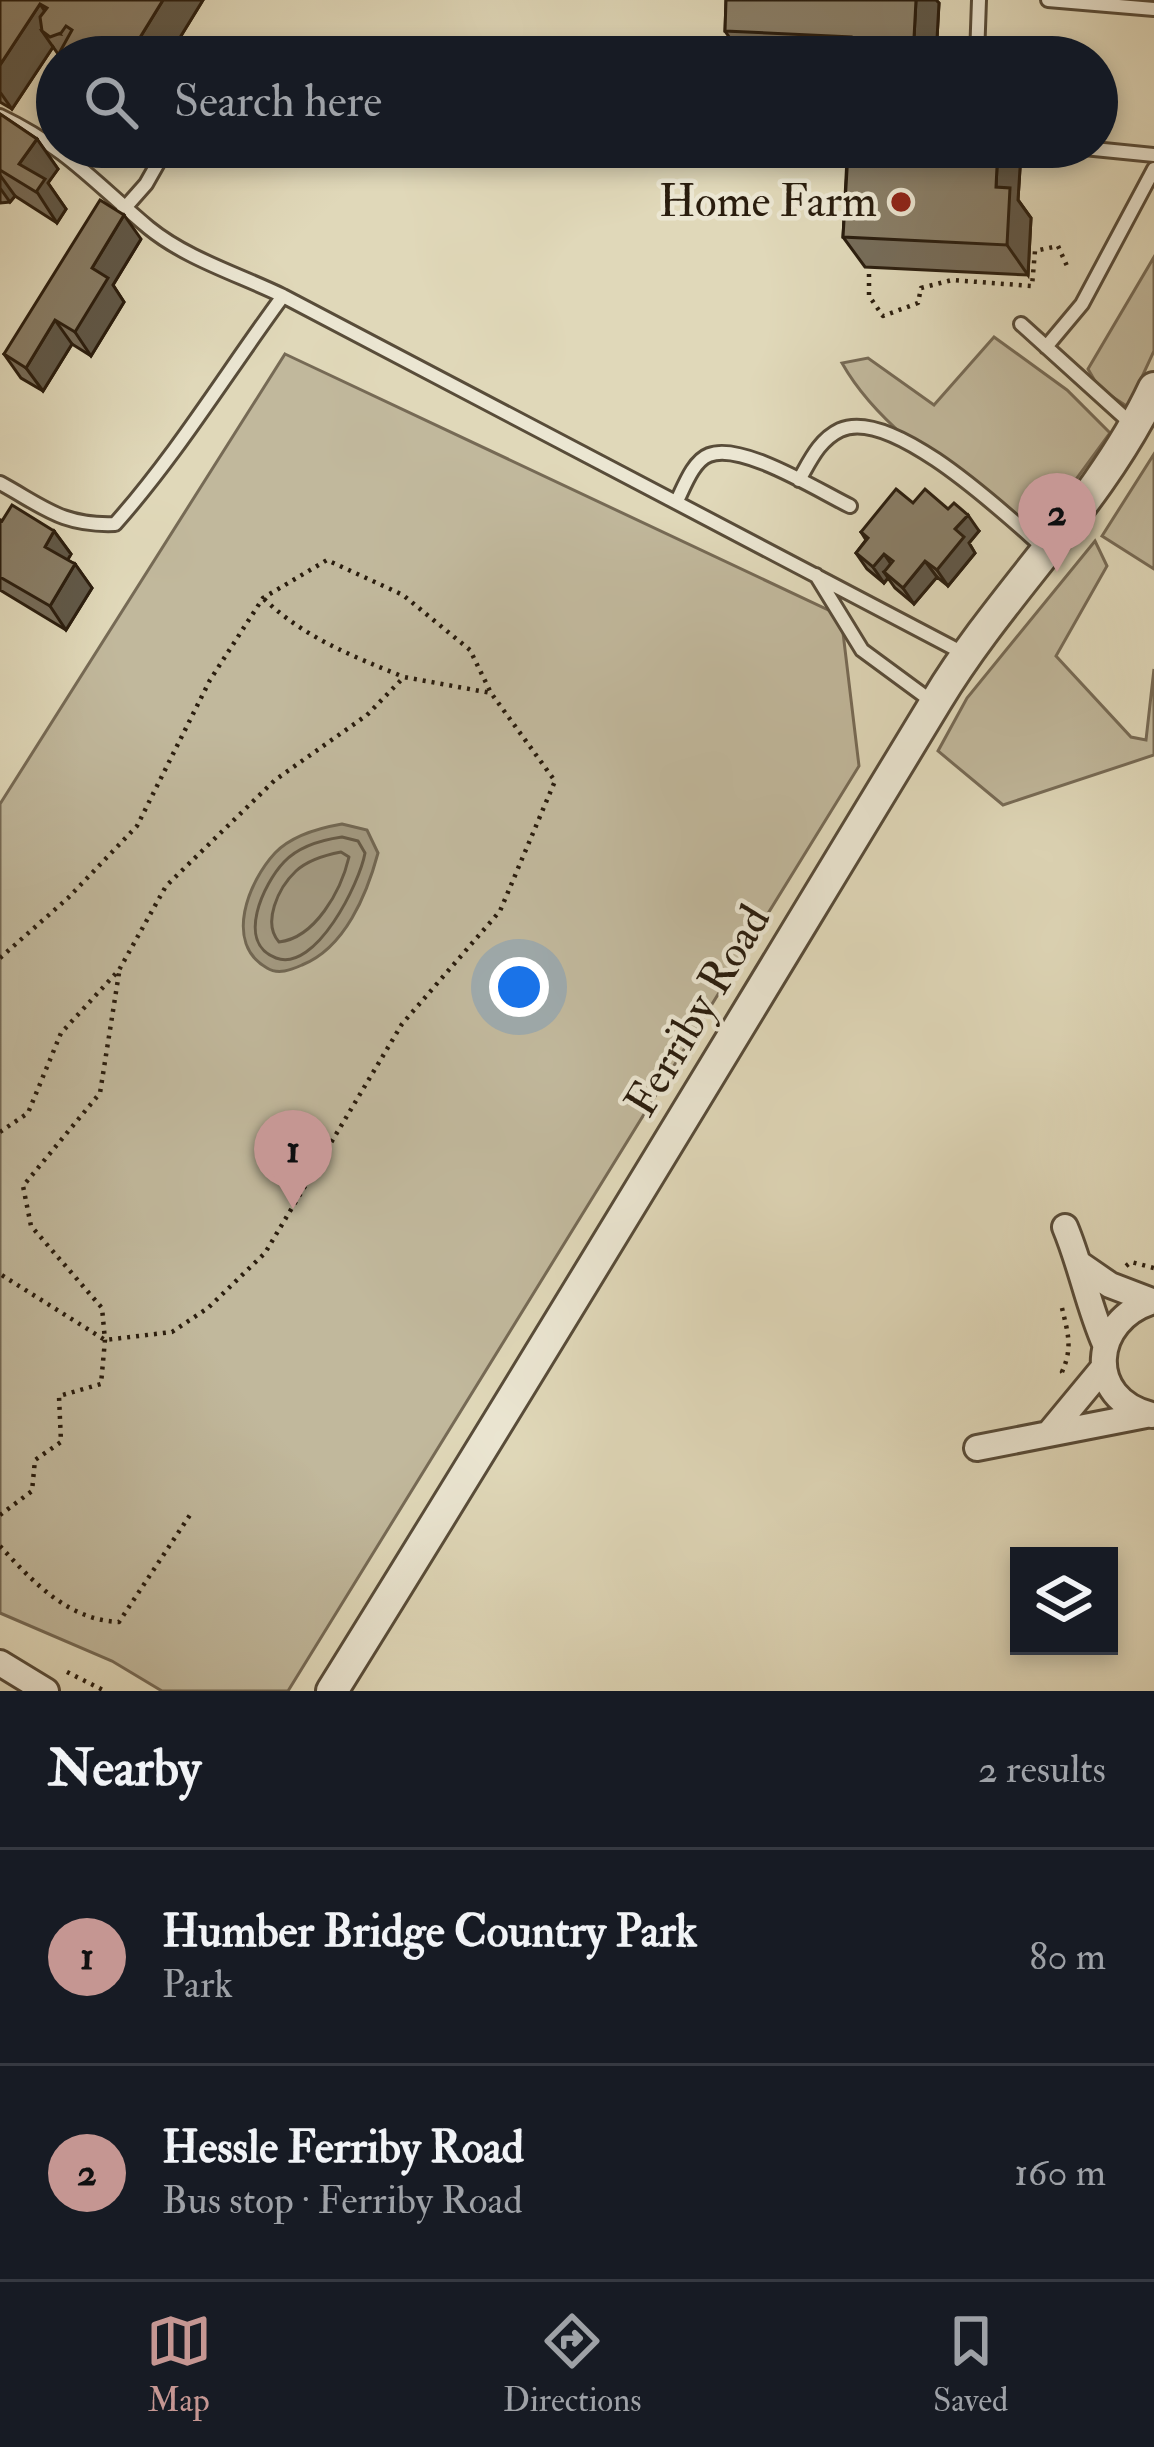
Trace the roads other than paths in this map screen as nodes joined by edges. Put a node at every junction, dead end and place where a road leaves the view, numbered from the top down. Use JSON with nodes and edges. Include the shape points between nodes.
{"nodes":[{"id":1,"x":980,"y":0,"type":"edge"},
{"id":2,"x":1048,"y":0,"type":"edge"},
{"id":3,"x":1154,"y":9,"type":"edge"},
{"id":4,"x":978,"y":36,"type":"edge"},
{"id":5,"x":0,"y":116,"type":"edge"},
{"id":6,"x":36,"y":136,"type":"edge"},
{"id":7,"x":1118,"y":151,"type":"edge"},
{"id":8,"x":1154,"y":155,"type":"edge"},
{"id":9,"x":84,"y":168,"type":"edge"},
{"id":10,"x":155,"y":168,"type":"edge"},
{"id":11,"x":1154,"y":169,"type":"edge"},
{"id":12,"x":127,"y":206,"type":"junction"},
{"id":13,"x":114,"y":219,"type":"edge"},
{"id":14,"x":284,"y":296,"type":"junction"},
{"id":15,"x":1021,"y":324,"type":"dead end"},
{"id":16,"x":1046,"y":347,"type":"junction"},
{"id":17,"x":1154,"y":388,"type":"edge"},
{"id":18,"x":1136,"y":428,"type":"junction"},
{"id":19,"x":799,"y":480,"type":"junction"},
{"id":20,"x":0,"y":482,"type":"edge"},
{"id":21,"x":676,"y":501,"type":"junction"},
{"id":22,"x":850,"y":506,"type":"dead end"},
{"id":23,"x":1045,"y":549,"type":"junction"},
{"id":24,"x":816,"y":574,"type":"junction"},
{"id":25,"x":965,"y":654,"type":"junction"},
{"id":26,"x":934,"y":704,"type":"junction"},
{"id":27,"x":1065,"y":1227,"type":"dead end"},
{"id":28,"x":1081,"y":1265,"type":"junction"},
{"id":29,"x":1153,"y":1301,"type":"edge"},
{"id":30,"x":1104,"y":1355,"type":"junction"},
{"id":31,"x":1150,"y":1415,"type":"edge"},
{"id":32,"x":1051,"y":1431,"type":"junction"},
{"id":33,"x":977,"y":1448,"type":"dead end"},
{"id":34,"x":0,"y":1663,"type":"edge"},
{"id":35,"x":46,"y":1691,"type":"edge"},
{"id":36,"x":332,"y":1691,"type":"edge"}],
"edges":[{"from":1,"to":4,"type":"lane"},
{"from":2,"to":3,"type":"lane"},
{"from":5,"to":6,"type":"lane"},
{"from":7,"to":8,"type":"lane"},
{"from":9,"to":12,"type":"lane"},
{"from":10,"to":12,"type":"lane"},
{"from":11,"to":16,"type":"lane","via":[[1082,304]]},
{"from":12,"to":13,"type":"lane"},
{"from":12,"to":14,"type":"lane","via":[[176,245]]},
{"from":14,"to":20,"type":"lane","via":[[115,524],[81,525],[49,514]]},
{"from":14,"to":21,"type":"lane"},
{"from":15,"to":16,"type":"lane"},
{"from":16,"to":18,"type":"lane"},
{"from":17,"to":18,"type":"street","name":"Ferriby Road"},
{"from":18,"to":23,"type":"street","name":"Ferriby Road"},
{"from":19,"to":21,"type":"lane","via":[[743,455],[707,455]]},
{"from":19,"to":22,"type":"lane"},
{"from":19,"to":23,"type":"lane","via":[[823,440],[845,427],[889,431],[985,495]]},
{"from":21,"to":24,"type":"lane"},
{"from":23,"to":25,"type":"street","name":"Ferriby Road"},
{"from":24,"to":25,"type":"lane"},
{"from":24,"to":26,"type":"lane","via":[[862,650]]},
{"from":25,"to":26,"type":"street","name":"Ferriby Road"},
{"from":26,"to":36,"type":"street","name":"Ferriby Road"},
{"from":27,"to":28,"type":"street"},
{"from":28,"to":29,"type":"street"},
{"from":28,"to":30,"type":"street"},
{"from":29,"to":30,"type":"street","via":[[1114,1324]]},
{"from":30,"to":31,"type":"street","via":[[1111,1388]]},
{"from":30,"to":32,"type":"street"},
{"from":31,"to":32,"type":"street"},
{"from":32,"to":33,"type":"street"},
{"from":34,"to":35,"type":"street"}]}
